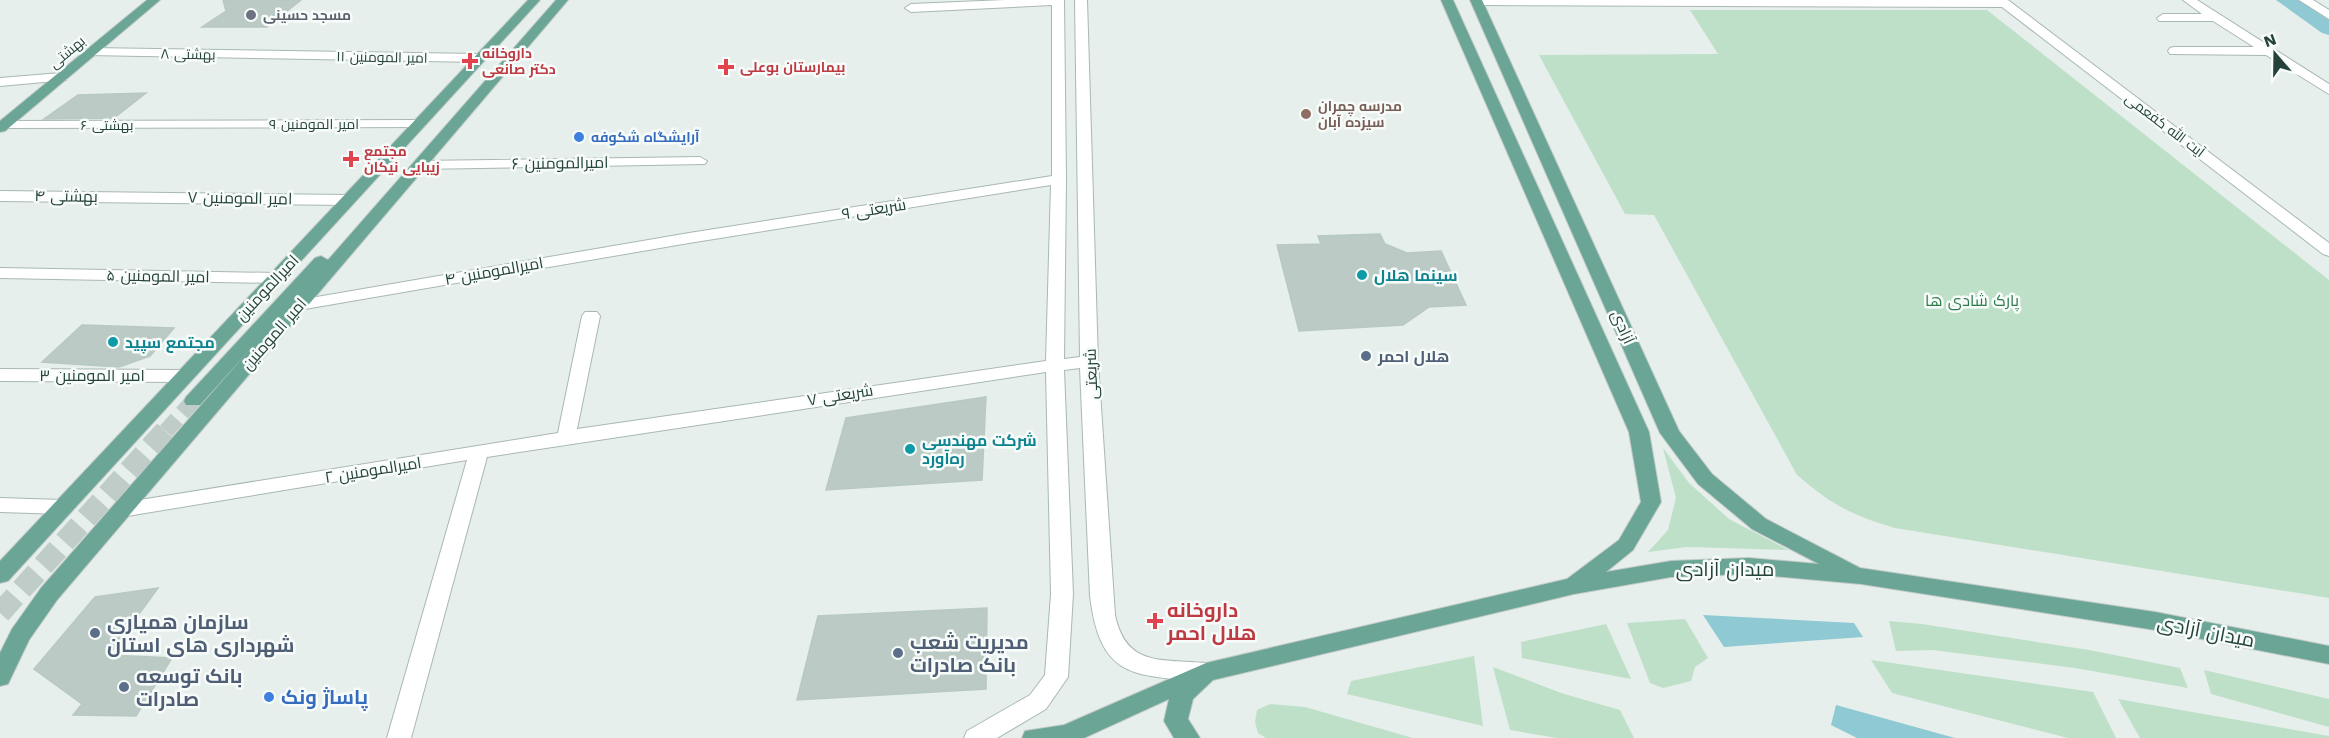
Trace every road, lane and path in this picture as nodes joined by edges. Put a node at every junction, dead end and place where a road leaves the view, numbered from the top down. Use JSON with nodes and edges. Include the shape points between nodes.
{"nodes":[{"id":1,"x":154,"y":0,"type":"edge"},
{"id":2,"x":534,"y":0,"type":"edge"},
{"id":3,"x":562,"y":0,"type":"edge"},
{"id":4,"x":1081,"y":0,"type":"edge"},
{"id":5,"x":1447,"y":0,"type":"edge"},
{"id":6,"x":2189,"y":0,"type":"edge"},
{"id":7,"x":2305,"y":0,"type":"edge"},
{"id":8,"x":1058,"y":1,"type":"edge"},
{"id":9,"x":1476,"y":1,"type":"edge"},
{"id":10,"x":2003,"y":1,"type":"edge"},
{"id":11,"x":911,"y":8,"type":"dead end"},
{"id":12,"x":2329,"y":15,"type":"edge"},
{"id":13,"x":2216,"y":17,"type":"junction"},
{"id":14,"x":2163,"y":18,"type":"dead end"},
{"id":15,"x":2174,"y":51,"type":"dead end"},
{"id":16,"x":2268,"y":51,"type":"junction"},
{"id":17,"x":91,"y":52,"type":"junction"},
{"id":18,"x":284,"y":56,"type":"joint"},
{"id":19,"x":480,"y":58,"type":"junction"},
{"id":20,"x":61,"y":77,"type":"junction"},
{"id":21,"x":0,"y":82,"type":"edge"},
{"id":22,"x":2329,"y":90,"type":"edge"},
{"id":23,"x":419,"y":124,"type":"junction"},
{"id":24,"x":210,"y":125,"type":"joint"},
{"id":25,"x":2,"y":126,"type":"edge"},
{"id":26,"x":700,"y":161,"type":"dead end"},
{"id":27,"x":419,"y":165,"type":"junction"},
{"id":28,"x":1059,"y":179,"type":"junction"},
{"id":29,"x":404,"y":183,"type":"junction"},
{"id":30,"x":0,"y":196,"type":"edge"},
{"id":31,"x":131,"y":197,"type":"joint"},
{"id":32,"x":348,"y":200,"type":"junction"},
{"id":33,"x":689,"y":238,"type":"joint"},
{"id":34,"x":2329,"y":251,"type":"edge"},
{"id":35,"x":0,"y":273,"type":"edge"},
{"id":36,"x":276,"y":278,"type":"junction"},
{"id":37,"x":299,"y":305,"type":"junction"},
{"id":38,"x":591,"y":316,"type":"dead end"},
{"id":39,"x":1089,"y":362,"type":"junction"},
{"id":40,"x":1055,"y":364,"type":"junction"},
{"id":41,"x":0,"y":375,"type":"edge"},
{"id":42,"x":184,"y":376,"type":"junction"},
{"id":43,"x":193,"y":401,"type":"tunnel mouth"},
{"id":44,"x":625,"y":428,"type":"joint"},
{"id":45,"x":566,"y":438,"type":"junction"},
{"id":46,"x":479,"y":452,"type":"junction"},
{"id":47,"x":0,"y":505,"type":"edge"},
{"id":48,"x":63,"y":507,"type":"junction"},
{"id":49,"x":121,"y":510,"type":"junction"},
{"id":50,"x":0,"y":575,"type":"edge"},
{"id":51,"x":1861,"y":576,"type":"junction"},
{"id":52,"x":1574,"y":586,"type":"junction"},
{"id":53,"x":2329,"y":655,"type":"edge"},
{"id":54,"x":1206,"y":672,"type":"junction"},
{"id":55,"x":0,"y":677,"type":"edge"},
{"id":56,"x":1065,"y":736,"type":"edge"},
{"id":57,"x":399,"y":738,"type":"edge"},
{"id":58,"x":976,"y":738,"type":"edge"},
{"id":59,"x":1034,"y":738,"type":"edge"},
{"id":60,"x":1188,"y":738,"type":"edge"}],
"edges":[{"from":1,"to":17,"type":"main road","name":"بهشتی"},
{"from":2,"to":19,"type":"main road","name":"امیرالمومنین"},
{"from":3,"to":27,"type":"main road","name":"امیر المومنین"},
{"from":4,"to":39,"type":"street","name":"شریعتی"},
{"from":5,"to":52,"type":"main road","name":"آزادی","via":[[1639,432],[1651,502],[1626,545]]},
{"from":6,"to":13,"type":"street"},
{"from":7,"to":12,"type":"street"},
{"from":8,"to":11,"type":"street"},
{"from":8,"to":28,"type":"street"},
{"from":9,"to":10,"type":"street"},
{"from":9,"to":51,"type":"main road","name":"آزادی","via":[[1670,433],[1705,479],[1759,524]]},
{"from":10,"to":34,"type":"street","name":"آیت الله کفعمی"},
{"from":13,"to":14,"type":"street"},
{"from":13,"to":16,"type":"street"},
{"from":15,"to":16,"type":"street"},
{"from":16,"to":22,"type":"street"},
{"from":17,"to":18,"type":"street","name":"بهشتی ۸"},
{"from":17,"to":20,"type":"main road","name":"بهشتی"},
{"from":18,"to":19,"type":"street","name":"امیر المومنین ۱۱"},
{"from":19,"to":23,"type":"main road","name":"امیرالمومنین"},
{"from":20,"to":21,"type":"street"},
{"from":20,"to":25,"type":"main road","name":"بهشتی"},
{"from":23,"to":24,"type":"street","name":"امیر المومنین ۹"},
{"from":23,"to":32,"type":"main road","name":"امیرالمومنین"},
{"from":24,"to":25,"type":"street","name":"بهشتی ۶"},
{"from":26,"to":27,"type":"street","name":"امیرالمومنین ۶"},
{"from":27,"to":29,"type":"main road","name":"امیر المومنین"},
{"from":28,"to":33,"type":"street","name":"شریعتی ۹"},
{"from":28,"to":40,"type":"street"},
{"from":29,"to":37,"type":"main road","name":"امیر المومنین"},
{"from":29,"to":43,"type":"main road","via":[[368,210]]},
{"from":30,"to":31,"type":"street","name":"بهشتی ۴"},
{"from":31,"to":32,"type":"street","name":"امیر المومنین ۷"},
{"from":32,"to":36,"type":"main road","name":"امیرالمومنین"},
{"from":33,"to":37,"type":"street","name":"امیرالمومنین ۴"},
{"from":35,"to":36,"type":"street","name":"امیر المومنین ۵"},
{"from":36,"to":42,"type":"main road","name":"امیرالمومنین"},
{"from":37,"to":49,"type":"main road","name":"امیر المومنین"},
{"from":38,"to":45,"type":"street"},
{"from":39,"to":40,"type":"street","name":"شریعتی ۷"},
{"from":39,"to":54,"type":"street","name":"شریعتی","via":[[1101,596],[1112,645],[1131,663]]},
{"from":40,"to":44,"type":"street","name":"شریعتی ۷"},
{"from":40,"to":58,"type":"street","via":[[1062,594],[1056,677],[1038,702]]},
{"from":41,"to":42,"type":"street","name":"امیر المومنین ۳"},
{"from":42,"to":48,"type":"main road","name":"امیرالمومنین"},
{"from":44,"to":45,"type":"street","name":"امیرالمومنین ۲"},
{"from":45,"to":46,"type":"street","name":"امیرالمومنین ۲"},
{"from":46,"to":49,"type":"street","name":"امیرالمومنین ۲"},
{"from":46,"to":57,"type":"street"},
{"from":47,"to":48,"type":"street"},
{"from":48,"to":50,"type":"main road","name":"امیرالمومنین"},
{"from":49,"to":55,"type":"main road","name":"امیر المومنین","via":[[49,594],[20,635]]},
{"from":51,"to":52,"type":"main road","name":"میدان آزادی","via":[[1749,566],[1671,569]]},
{"from":51,"to":53,"type":"main road","name":"میدان آزادی","via":[[2154,621]]},
{"from":52,"to":54,"type":"main road","name":"میدان آزادی"},
{"from":54,"to":56,"type":"main road"},
{"from":54,"to":60,"type":"main road","name":"میدان آزادی","via":[[1182,694],[1176,721]]},
{"from":56,"to":59,"type":"main road"}]}
